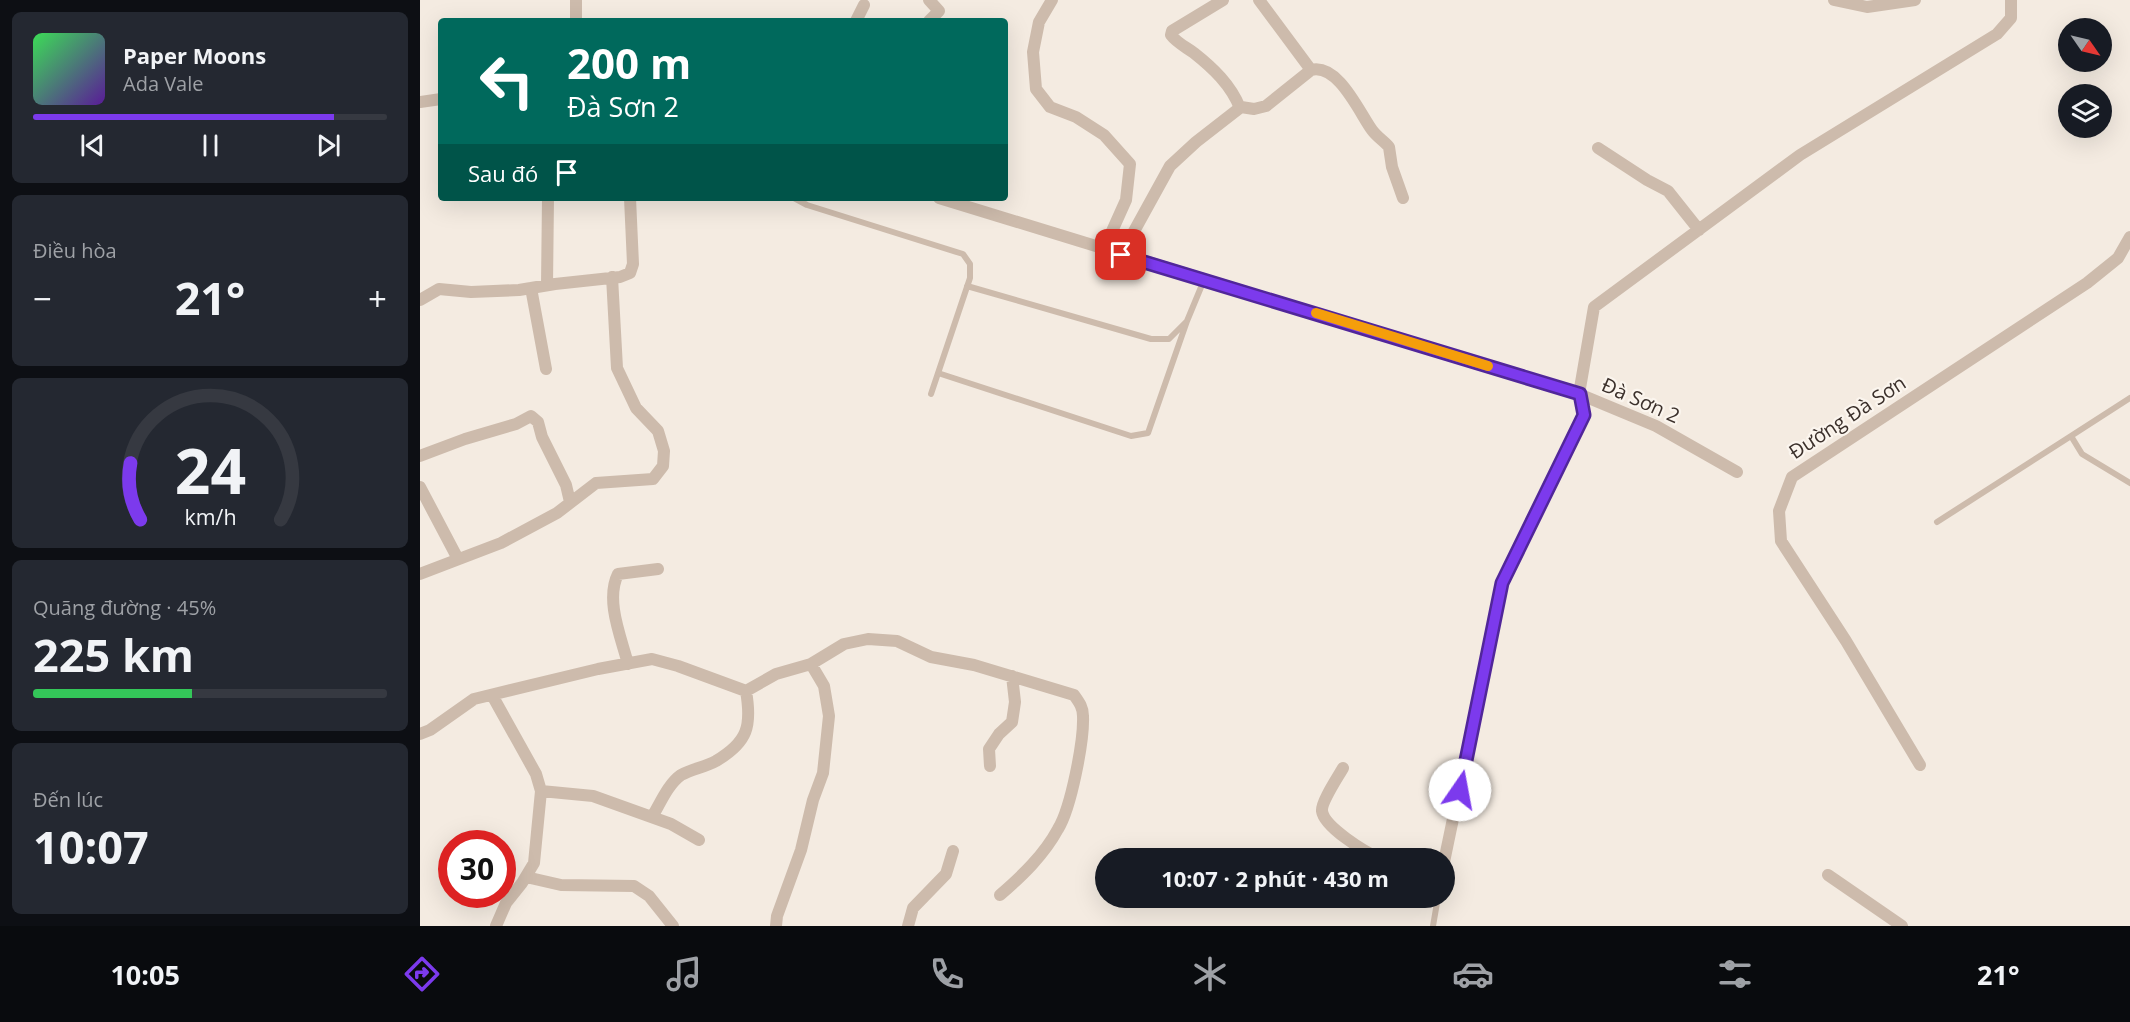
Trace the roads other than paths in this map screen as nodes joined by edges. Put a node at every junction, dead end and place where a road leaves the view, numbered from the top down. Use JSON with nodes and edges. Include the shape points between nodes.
{"nodes":[{"id":1,"x":929,"y":0,"type":"edge"},
{"id":2,"x":1052,"y":0,"type":"edge"},
{"id":3,"x":1222,"y":0,"type":"edge"},
{"id":4,"x":1259,"y":0,"type":"edge"},
{"id":5,"x":1834,"y":0,"type":"edge"},
{"id":6,"x":1915,"y":0,"type":"edge"},
{"id":7,"x":2011,"y":0,"type":"edge"},
{"id":8,"x":579,"y":1,"type":"edge"},
{"id":9,"x":864,"y":5,"type":"dead end"},
{"id":10,"x":576,"y":18,"type":"edge"},
{"id":11,"x":858,"y":18,"type":"edge"},
{"id":12,"x":932,"y":18,"type":"edge"},
{"id":13,"x":1311,"y":70,"type":"junction"},
{"id":14,"x":438,"y":99,"type":"edge"},
{"id":15,"x":420,"y":102,"type":"edge"},
{"id":16,"x":1240,"y":108,"type":"junction"},
{"id":17,"x":1598,"y":148,"type":"dead end"},
{"id":18,"x":1403,"y":198,"type":"dead end"},
{"id":19,"x":548,"y":201,"type":"edge"},
{"id":20,"x":630,"y":201,"type":"edge"},
{"id":21,"x":800,"y":201,"type":"edge"},
{"id":22,"x":949,"y":201,"type":"edge"},
{"id":23,"x":1699,"y":230,"type":"junction"},
{"id":24,"x":2130,"y":237,"type":"edge"},
{"id":25,"x":1104,"y":249,"type":"junction"},
{"id":26,"x":1121,"y":255,"type":"junction"},
{"id":27,"x":612,"y":278,"type":"junction"},
{"id":28,"x":1204,"y":280,"type":"junction"},
{"id":29,"x":548,"y":285,"type":"junction"},
{"id":30,"x":967,"y":286,"type":"junction"},
{"id":31,"x":531,"y":288,"type":"junction"},
{"id":32,"x":421,"y":299,"type":"edge"},
{"id":33,"x":1187,"y":321,"type":"junction"},
{"id":34,"x":546,"y":369,"type":"dead end"},
{"id":35,"x":938,"y":373,"type":"junction"},
{"id":36,"x":931,"y":394,"type":"dead end"},
{"id":37,"x":1580,"y":394,"type":"junction"},
{"id":38,"x":2130,"y":398,"type":"edge"},
{"id":39,"x":2070,"y":436,"type":"junction"},
{"id":40,"x":420,"y":456,"type":"edge"},
{"id":41,"x":1737,"y":472,"type":"dead end"},
{"id":42,"x":2130,"y":483,"type":"edge"},
{"id":43,"x":420,"y":487,"type":"edge"},
{"id":44,"x":570,"y":502,"type":"junction"},
{"id":45,"x":1937,"y":522,"type":"dead end"},
{"id":46,"x":458,"y":559,"type":"junction"},
{"id":47,"x":658,"y":569,"type":"dead end"},
{"id":48,"x":420,"y":574,"type":"edge"},
{"id":49,"x":628,"y":664,"type":"junction"},
{"id":50,"x":811,"y":664,"type":"junction"},
{"id":51,"x":1012,"y":676,"type":"junction"},
{"id":52,"x":746,"y":690,"type":"junction"},
{"id":53,"x":492,"y":695,"type":"junction"},
{"id":54,"x":420,"y":734,"type":"edge"},
{"id":55,"x":1920,"y":765,"type":"dead end"},
{"id":56,"x":990,"y":766,"type":"dead end"},
{"id":57,"x":1343,"y":768,"type":"dead end"},
{"id":58,"x":542,"y":791,"type":"junction"},
{"id":59,"x":652,"y":818,"type":"junction"},
{"id":60,"x":699,"y":840,"type":"dead end"},
{"id":61,"x":1359,"y":848,"type":"edge"},
{"id":62,"x":1447,"y":848,"type":"edge"},
{"id":63,"x":953,"y":851,"type":"dead end"},
{"id":64,"x":1828,"y":875,"type":"dead end"},
{"id":65,"x":526,"y":877,"type":"junction"},
{"id":66,"x":1000,"y":895,"type":"dead end"},
{"id":67,"x":1436,"y":908,"type":"edge"},
{"id":68,"x":496,"y":926,"type":"edge"},
{"id":69,"x":673,"y":926,"type":"edge"},
{"id":70,"x":776,"y":926,"type":"edge"},
{"id":71,"x":908,"y":926,"type":"edge"},
{"id":72,"x":1432,"y":926,"type":"edge"},
{"id":73,"x":1902,"y":926,"type":"edge"}],
"edges":[{"from":1,"to":12,"type":"street","via":[[939,11]]},
{"from":2,"to":25,"type":"street","via":[[1039,22],[1033,52],[1036,89],[1050,107],[1076,117],[1104,135],[1130,164],[1126,200]]},
{"from":3,"to":16,"type":"street","via":[[1171,35],[1213,69]]},
{"from":4,"to":13,"type":"street"},
{"from":5,"to":6,"type":"street","via":[[1867,7]]},
{"from":7,"to":23,"type":"street","via":[[2010,18],[1997,34],[1800,155]]},
{"from":8,"to":10,"type":"street"},
{"from":9,"to":11,"type":"street"},
{"from":13,"to":16,"type":"street","via":[[1266,106]]},
{"from":13,"to":18,"type":"street","via":[[1323,69],[1338,79],[1374,133],[1389,147]]},
{"from":14,"to":15,"type":"street"},
{"from":16,"to":26,"type":"street","via":[[1170,166]]},
{"from":17,"to":23,"type":"street","via":[[1668,191]]},
{"from":19,"to":29,"type":"street"},
{"from":20,"to":27,"type":"street","via":[[633,264],[630,273]]},
{"from":21,"to":30,"type":"lane","via":[[963,254],[970,264]]},
{"from":22,"to":25,"type":"street","name":"Đà Sơn 2"},
{"from":23,"to":37,"type":"street","via":[[1594,307]]},
{"from":24,"to":55,"type":"street","name":"Đường Đà Sơn","via":[[2118,258],[2087,283],[1792,477],[1779,511],[1782,541]]},
{"from":25,"to":26,"type":"street","name":"Đà Sơn 2"},
{"from":26,"to":28,"type":"street","name":"Đà Sơn 2"},
{"from":27,"to":29,"type":"street"},
{"from":27,"to":44,"type":"street","via":[[617,369],[636,408],[658,431],[664,451],[663,466],[653,479],[596,483]]},
{"from":28,"to":33,"type":"lane"},
{"from":28,"to":37,"type":"street","name":"Đà Sơn 2"},
{"from":29,"to":31,"type":"street"},
{"from":30,"to":33,"type":"lane","via":[[1151,339],[1169,339]]},
{"from":30,"to":35,"type":"lane"},
{"from":31,"to":32,"type":"street","via":[[471,292],[439,289]]},
{"from":31,"to":34,"type":"street"},
{"from":33,"to":35,"type":"lane","via":[[1148,433],[1131,436]]},
{"from":35,"to":36,"type":"lane"},
{"from":37,"to":41,"type":"street","name":"Đà Sơn 2","via":[[1656,426]]},
{"from":37,"to":62,"type":"street","via":[[1584,415],[1502,583]]},
{"from":38,"to":39,"type":"lane"},
{"from":39,"to":42,"type":"lane","via":[[2082,454]]},
{"from":39,"to":45,"type":"lane"},
{"from":40,"to":44,"type":"street","via":[[531,416],[538,422]]},
{"from":43,"to":46,"type":"street"},
{"from":44,"to":46,"type":"street","via":[[501,543]]},
{"from":46,"to":48,"type":"street"},
{"from":47,"to":49,"type":"street","via":[[618,574],[612,584],[615,615]]},
{"from":49,"to":52,"type":"street","via":[[652,659]]},
{"from":49,"to":53,"type":"street"},
{"from":50,"to":51,"type":"street","via":[[844,644],[868,639],[897,641],[931,657]]},
{"from":50,"to":52,"type":"street","via":[[776,674]]},
{"from":50,"to":70,"type":"street","via":[[824,686],[829,716],[823,773]]},
{"from":51,"to":56,"type":"street","via":[[1012,722],[989,749]]},
{"from":51,"to":66,"type":"street","via":[[1074,695],[1081,703],[1083,716],[1072,790],[1059,828],[1023,874]]},
{"from":52,"to":59,"type":"street","via":[[750,711],[748,728],[740,742],[716,761],[681,776]]},
{"from":53,"to":54,"type":"street","via":[[474,699]]},
{"from":53,"to":58,"type":"street"},
{"from":57,"to":61,"type":"street","via":[[1322,812]]},
{"from":58,"to":59,"type":"street","via":[[593,796]]},
{"from":58,"to":65,"type":"street","via":[[534,863]]},
{"from":59,"to":60,"type":"street"},
{"from":63,"to":71,"type":"street","via":[[946,874],[914,908]]},
{"from":64,"to":73,"type":"street"},
{"from":65,"to":68,"type":"street","via":[[506,903]]},
{"from":65,"to":69,"type":"street","via":[[561,885],[634,886],[648,896]]},
{"from":67,"to":72,"type":"lane"}]}
